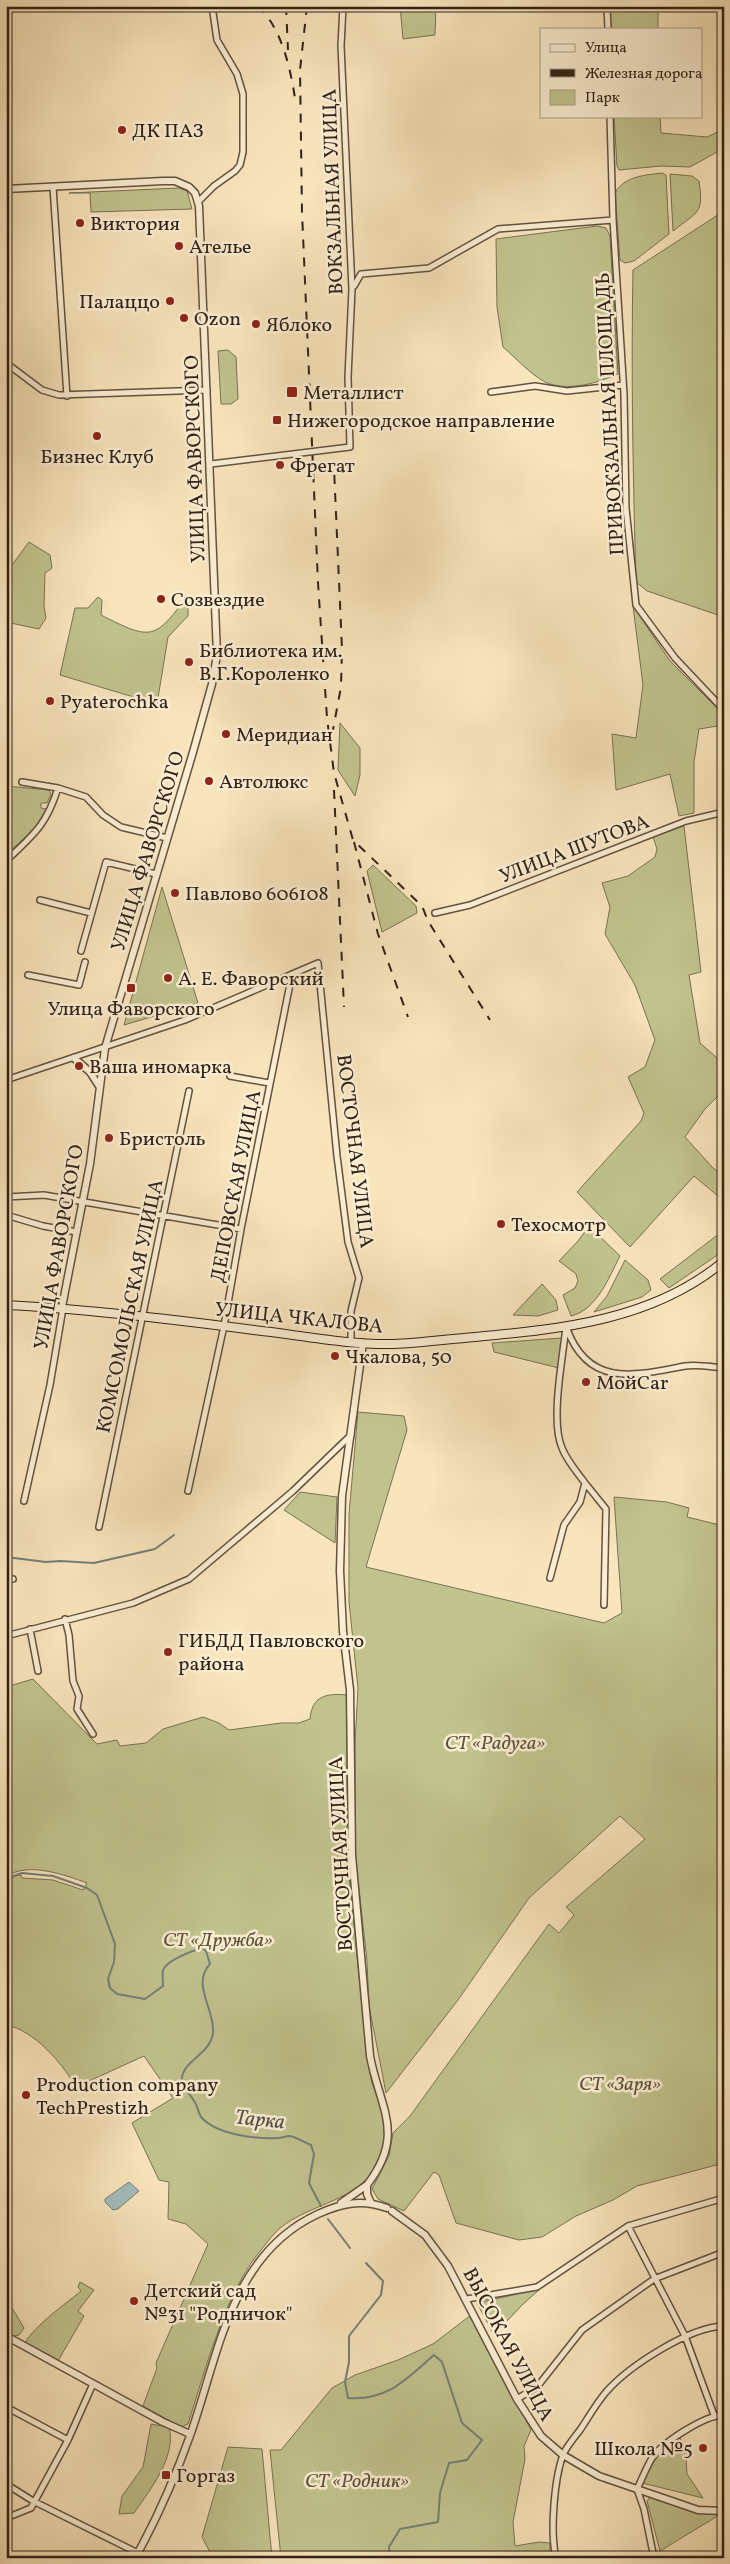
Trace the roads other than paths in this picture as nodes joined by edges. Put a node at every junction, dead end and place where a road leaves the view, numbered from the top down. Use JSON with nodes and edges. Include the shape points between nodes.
{"nodes":[{"id":1,"x":212,"y":6,"type":"edge"},
{"id":2,"x":343,"y":6,"type":"edge"},
{"id":3,"x":608,"y":6,"type":"edge"},
{"id":4,"x":608,"y":28,"type":"edge"},
{"id":5,"x":610,"y":118,"type":"edge"},
{"id":6,"x":53,"y":187,"type":"junction"},
{"id":7,"x":6,"y":189,"type":"edge"},
{"id":8,"x":198,"y":202,"type":"junction"},
{"id":9,"x":613,"y":220,"type":"junction"},
{"id":10,"x":352,"y":289,"type":"junction"},
{"id":11,"x":6,"y":362,"type":"edge"},
{"id":12,"x":623,"y":385,"type":"junction"},
{"id":13,"x":208,"y":390,"type":"junction"},
{"id":14,"x":491,"y":392,"type":"dead end"},
{"id":15,"x":67,"y":396,"type":"junction"},
{"id":16,"x":211,"y":464,"type":"junction"},
{"id":17,"x":724,"y":710,"type":"edge"},
{"id":18,"x":22,"y":782,"type":"dead end"},
{"id":19,"x":58,"y":788,"type":"junction"},
{"id":20,"x":724,"y":812,"type":"edge"},
{"id":21,"x":167,"y":838,"type":"junction"},
{"id":22,"x":6,"y":861,"type":"edge"},
{"id":23,"x":156,"y":874,"type":"junction"},
{"id":24,"x":40,"y":900,"type":"dead end"},
{"id":25,"x":91,"y":913,"type":"junction"},
{"id":26,"x":436,"y":913,"type":"dead end"},
{"id":27,"x":81,"y":951,"type":"dead end"},
{"id":28,"x":85,"y":962,"type":"dead end"},
{"id":29,"x":292,"y":974,"type":"junction"},
{"id":30,"x":28,"y":975,"type":"dead end"},
{"id":31,"x":105,"y":1048,"type":"junction"},
{"id":32,"x":74,"y":1058,"type":"junction"},
{"id":33,"x":230,"y":1076,"type":"dead end"},
{"id":34,"x":6,"y":1080,"type":"edge"},
{"id":35,"x":269,"y":1083,"type":"junction"},
{"id":36,"x":99,"y":1086,"type":"junction"},
{"id":37,"x":188,"y":1091,"type":"dead end"},
{"id":38,"x":6,"y":1198,"type":"edge"},
{"id":39,"x":83,"y":1201,"type":"junction"},
{"id":40,"x":6,"y":1215,"type":"edge"},
{"id":41,"x":163,"y":1217,"type":"junction"},
{"id":42,"x":241,"y":1229,"type":"junction"},
{"id":43,"x":77,"y":1232,"type":"junction"},
{"id":44,"x":724,"y":1261,"type":"edge"},
{"id":45,"x":6,"y":1305,"type":"edge"},
{"id":46,"x":62,"y":1307,"type":"junction"},
{"id":47,"x":143,"y":1315,"type":"junction"},
{"id":48,"x":224,"y":1326,"type":"junction"},
{"id":49,"x":566,"y":1326,"type":"junction"},
{"id":50,"x":351,"y":1342,"type":"junction"},
{"id":51,"x":363,"y":1343,"type":"junction"},
{"id":52,"x":724,"y":1368,"type":"edge"},
{"id":53,"x":724,"y":1378,"type":"edge"},
{"id":54,"x":724,"y":1396,"type":"edge"},
{"id":55,"x":351,"y":1435,"type":"junction"},
{"id":56,"x":585,"y":1483,"type":"junction"},
{"id":57,"x":188,"y":1491,"type":"dead end"},
{"id":58,"x":24,"y":1501,"type":"dead end"},
{"id":59,"x":99,"y":1527,"type":"dead end"},
{"id":60,"x":550,"y":1578,"type":"dead end"},
{"id":61,"x":13,"y":1579,"type":"dead end"},
{"id":62,"x":6,"y":1581,"type":"edge"},
{"id":63,"x":604,"y":1605,"type":"dead end"},
{"id":64,"x":65,"y":1619,"type":"junction"},
{"id":65,"x":30,"y":1629,"type":"junction"},
{"id":66,"x":6,"y":1636,"type":"edge"},
{"id":67,"x":38,"y":1671,"type":"dead end"},
{"id":68,"x":93,"y":1734,"type":"dead end"},
{"id":69,"x":367,"y":2185,"type":"junction"},
{"id":70,"x":724,"y":2198,"type":"edge"},
{"id":71,"x":372,"y":2202,"type":"junction"},
{"id":72,"x":334,"y":2207,"type":"junction"},
{"id":73,"x":628,"y":2226,"type":"junction"},
{"id":74,"x":724,"y":2252,"type":"edge"},
{"id":75,"x":654,"y":2279,"type":"junction"},
{"id":76,"x":467,"y":2299,"type":"junction"},
{"id":77,"x":724,"y":2326,"type":"edge"},
{"id":78,"x":6,"y":2336,"type":"edge"},
{"id":79,"x":685,"y":2336,"type":"junction"},
{"id":80,"x":92,"y":2384,"type":"junction"},
{"id":81,"x":517,"y":2399,"type":"junction"},
{"id":82,"x":6,"y":2408,"type":"edge"},
{"id":83,"x":714,"y":2415,"type":"junction"},
{"id":84,"x":724,"y":2415,"type":"edge"},
{"id":85,"x":190,"y":2434,"type":"junction"},
{"id":86,"x":68,"y":2440,"type":"junction"},
{"id":87,"x":563,"y":2455,"type":"junction"},
{"id":88,"x":6,"y":2484,"type":"edge"},
{"id":89,"x":637,"y":2489,"type":"junction"},
{"id":90,"x":33,"y":2501,"type":"junction"},
{"id":91,"x":724,"y":2511,"type":"edge"},
{"id":92,"x":6,"y":2518,"type":"edge"},
{"id":93,"x":136,"y":2556,"type":"edge"},
{"id":94,"x":556,"y":2558,"type":"edge"},
{"id":95,"x":654,"y":2558,"type":"edge"}],
"edges":[{"from":1,"to":8,"type":"street","via":[[217,40],[237,74],[243,94],[244,152],[235,171]]},
{"from":2,"to":10,"type":"street","name":"ВОКЗАЛЬНАЯ УЛИЦА","via":[[341,46]]},
{"from":3,"to":4,"type":"street"},
{"from":5,"to":9,"type":"street","name":"ПРИВОКЗАЛЬНАЯ ПЛОЩАДЬ"},
{"from":6,"to":7,"type":"street"},
{"from":6,"to":8,"type":"street","via":[[175,181],[189,186]]},
{"from":6,"to":15,"type":"street"},
{"from":8,"to":13,"type":"street","name":"УЛИЦА ФАВОРСКОГО"},
{"from":9,"to":10,"type":"street","via":[[498,229],[430,268],[360,274]]},
{"from":9,"to":12,"type":"street","name":"ПРИВОКЗАЛЬНАЯ ПЛОЩАДЬ"},
{"from":10,"to":16,"type":"street","name":"ВОКЗАЛЬНАЯ УЛИЦА","via":[[348,377],[350,447]]},
{"from":11,"to":15,"type":"street","via":[[42,390]]},
{"from":12,"to":14,"type":"street","via":[[567,391],[535,386]]},
{"from":12,"to":17,"type":"street","name":"ПРИВОКЗАЛЬНАЯ ПЛОЩАДЬ","via":[[626,508],[636,605],[674,658]]},
{"from":13,"to":15,"type":"street"},
{"from":13,"to":16,"type":"street","name":"УЛИЦА ФАВОРСКОГО"},
{"from":16,"to":21,"type":"street","name":"УЛИЦА ФАВОРСКОГО","via":[[217,655],[212,684]]},
{"from":18,"to":19,"type":"street"},
{"from":19,"to":21,"type":"street","via":[[86,798],[103,816],[121,827]]},
{"from":19,"to":22,"type":"street","via":[[42,826]]},
{"from":20,"to":26,"type":"street","name":"УЛИЦА ШУТОВА","via":[[686,821],[470,904]]},
{"from":21,"to":23,"type":"street","name":"УЛИЦА ФАВОРСКОГО"},
{"from":23,"to":25,"type":"street","via":[[106,862]]},
{"from":23,"to":31,"type":"street","name":"УЛИЦА ФАВОРСКОГО"},
{"from":24,"to":25,"type":"street"},
{"from":25,"to":27,"type":"street"},
{"from":28,"to":30,"type":"street","via":[[79,985]]},
{"from":29,"to":31,"type":"street","via":[[185,1020]]},
{"from":29,"to":35,"type":"street","name":"ДЕПОВСКАЯ УЛИЦА"},
{"from":29,"to":50,"type":"street","name":"ВОСТОЧНАЯ УЛИЦА","via":[[318,963],[338,1166],[348,1242],[359,1278],[351,1311]]},
{"from":31,"to":32,"type":"street"},
{"from":31,"to":36,"type":"street","name":"УЛИЦА ФАВОРСКОГО"},
{"from":32,"to":34,"type":"street"},
{"from":32,"to":36,"type":"street","via":[[90,1072]]},
{"from":33,"to":35,"type":"street"},
{"from":35,"to":42,"type":"street","name":"ДЕПОВСКАЯ УЛИЦА"},
{"from":36,"to":39,"type":"street","name":"УЛИЦА ФАВОРСКОГО"},
{"from":37,"to":41,"type":"street","name":"КОМСОМОЛЬСКАЯ УЛИЦА"},
{"from":38,"to":39,"type":"street","via":[[44,1195]]},
{"from":39,"to":41,"type":"street"},
{"from":39,"to":43,"type":"street","name":"УЛИЦА ФАВОРСКОГО"},
{"from":40,"to":43,"type":"street"},
{"from":41,"to":42,"type":"street"},
{"from":41,"to":47,"type":"street","name":"КОМСОМОЛЬСКАЯ УЛИЦА"},
{"from":42,"to":48,"type":"street","name":"ДЕПОВСКАЯ УЛИЦА"},
{"from":43,"to":46,"type":"street","name":"УЛИЦА ФАВОРСКОГО"},
{"from":44,"to":49,"type":"main road","name":"УЛИЦА ЧКАЛОВА","via":[[685,1288],[646,1307]]},
{"from":45,"to":46,"type":"main road","name":"УЛИЦА ЧКАЛОВА"},
{"from":46,"to":47,"type":"main road","name":"УЛИЦА ЧКАЛОВА"},
{"from":46,"to":58,"type":"street","name":"УЛИЦА ФАВОРСКОГО","via":[[50,1385]]},
{"from":47,"to":48,"type":"main road","name":"УЛИЦА ЧКАЛОВА"},
{"from":47,"to":59,"type":"street","name":"КОМСОМОЛЬСКАЯ УЛИЦА"},
{"from":48,"to":50,"type":"main road","name":"УЛИЦА ЧКАЛОВА"},
{"from":48,"to":57,"type":"street","name":"ДЕПОВСКАЯ УЛИЦА"},
{"from":49,"to":51,"type":"main road","name":"УЛИЦА ЧКАЛОВА","via":[[392,1344]]},
{"from":49,"to":52,"type":"street","via":[[572,1342],[585,1358],[619,1375],[661,1373],[687,1366]]},
{"from":49,"to":56,"type":"street","via":[[558,1437],[566,1457]]},
{"from":50,"to":51,"type":"main road","name":"УЛИЦА ЧКАЛОВА"},
{"from":51,"to":55,"type":"street","name":"ВОСТОЧНАЯ УЛИЦА"},
{"from":53,"to":54,"type":"street"},
{"from":55,"to":64,"type":"street","via":[[294,1491],[189,1580],[132,1602]]},
{"from":55,"to":69,"type":"street","name":"ВОСТОЧНАЯ УЛИЦА","via":[[342,1496],[340,1561],[350,1690],[352,1855],[370,2056],[389,2134],[387,2147]]},
{"from":56,"to":60,"type":"street","via":[[580,1502],[564,1525]]},
{"from":56,"to":63,"type":"street","via":[[606,1509]]},
{"from":61,"to":62,"type":"street"},
{"from":64,"to":65,"type":"street"},
{"from":64,"to":68,"type":"street","via":[[73,1681],[79,1696],[77,1709]]},
{"from":65,"to":66,"type":"street"},
{"from":65,"to":67,"type":"street"},
{"from":69,"to":71,"type":"street","via":[[367,2194]]},
{"from":69,"to":72,"type":"street"},
{"from":70,"to":73,"type":"street"},
{"from":71,"to":72,"type":"street"},
{"from":71,"to":76,"type":"street","name":"ВЫСОКАЯ УЛИЦА","via":[[425,2235],[436,2247]]},
{"from":72,"to":85,"type":"street","via":[[288,2232],[250,2276],[228,2316],[213,2355]]},
{"from":73,"to":75,"type":"street"},
{"from":73,"to":76,"type":"street","via":[[537,2287]]},
{"from":74,"to":75,"type":"street"},
{"from":75,"to":79,"type":"street"},
{"from":75,"to":81,"type":"street","via":[[582,2330],[538,2387]]},
{"from":76,"to":81,"type":"street","name":"ВЫСОКАЯ УЛИЦА"},
{"from":77,"to":79,"type":"street","via":[[712,2326]]},
{"from":78,"to":80,"type":"street"},
{"from":79,"to":83,"type":"street"},
{"from":79,"to":87,"type":"street","via":[[649,2356],[606,2392]]},
{"from":80,"to":85,"type":"street"},
{"from":80,"to":86,"type":"street"},
{"from":81,"to":87,"type":"street","name":"ВЫСОКАЯ УЛИЦА","via":[[540,2436]]},
{"from":82,"to":86,"type":"street"},
{"from":83,"to":84,"type":"street"},
{"from":83,"to":89,"type":"street","via":[[692,2425],[653,2456]]},
{"from":85,"to":93,"type":"street","via":[[152,2527]]},
{"from":86,"to":90,"type":"street"},
{"from":87,"to":89,"type":"street","name":"ВЫСОКАЯ УЛИЦА","via":[[599,2476]]},
{"from":87,"to":94,"type":"street","via":[[554,2504]]},
{"from":88,"to":90,"type":"street"},
{"from":89,"to":91,"type":"street","name":"ВЫСОКАЯ УЛИЦА","via":[[698,2510]]},
{"from":89,"to":95,"type":"street"},
{"from":90,"to":92,"type":"street","via":[[31,2508]]},
{"from":90,"to":93,"type":"street"}]}
